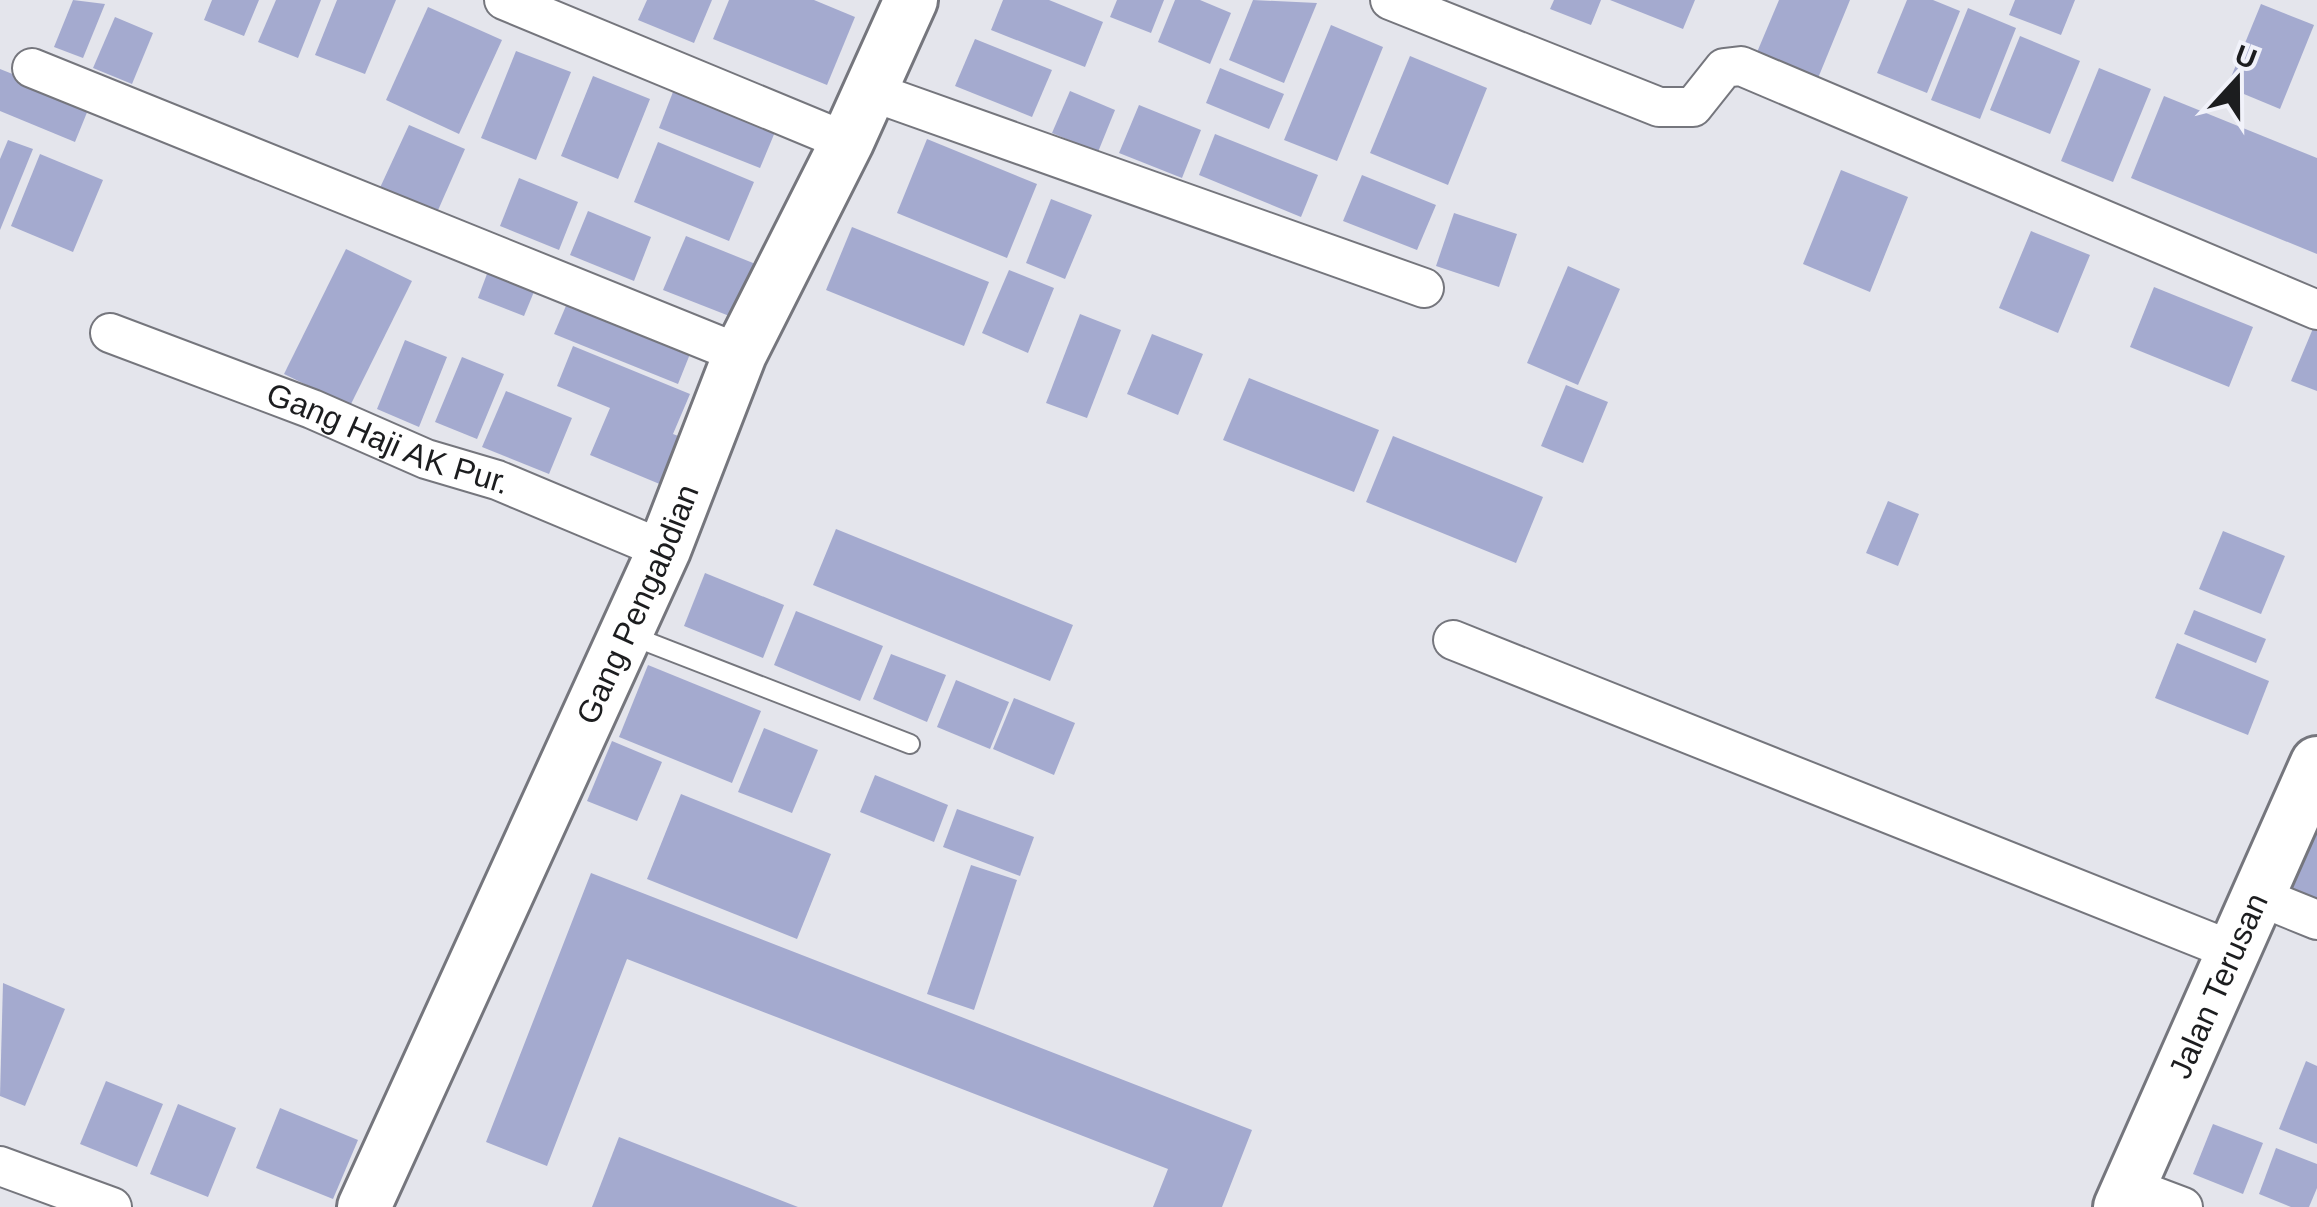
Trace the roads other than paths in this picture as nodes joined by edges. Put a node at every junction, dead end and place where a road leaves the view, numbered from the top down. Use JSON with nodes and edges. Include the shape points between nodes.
{"nodes":[{"id":1,"x":504,"y":0,"type":"edge"},
{"id":2,"x":911,"y":0,"type":"edge"},
{"id":3,"x":1390,"y":0,"type":"edge"},
{"id":4,"x":32,"y":68,"type":"dead end"},
{"id":5,"x":870,"y":91,"type":"junction"},
{"id":6,"x":847,"y":142,"type":"junction"},
{"id":7,"x":1424,"y":288,"type":"dead end"},
{"id":8,"x":2317,"y":310,"type":"edge"},
{"id":9,"x":110,"y":333,"type":"dead end"},
{"id":10,"x":740,"y":354,"type":"junction"},
{"id":11,"x":664,"y":550,"type":"junction"},
{"id":12,"x":627,"y":634,"type":"junction"},
{"id":13,"x":1453,"y":640,"type":"dead end"},
{"id":14,"x":910,"y":744,"type":"dead end"},
{"id":15,"x":2317,"y":764,"type":"edge"},
{"id":16,"x":2258,"y":896,"type":"junction"},
{"id":17,"x":2317,"y":920,"type":"edge"},
{"id":18,"x":2233,"y":951,"type":"junction"},
{"id":19,"x":0,"y":1166,"type":"edge"},
{"id":20,"x":2125,"y":1197,"type":"edge"},
{"id":21,"x":112,"y":1207,"type":"edge"},
{"id":22,"x":364,"y":1207,"type":"edge"},
{"id":23,"x":2183,"y":1207,"type":"edge"}],
"edges":[{"from":1,"to":6,"type":"street"},
{"from":2,"to":5,"type":"street","name":"Gang Pengabdian"},
{"from":3,"to":8,"type":"street","via":[[1659,108],[1694,107],[1724,68],[1741,66]]},
{"from":4,"to":10,"type":"street"},
{"from":5,"to":6,"type":"street","name":"Gang Pengabdian"},
{"from":5,"to":7,"type":"street"},
{"from":6,"to":10,"type":"street","name":"Gang Pengabdian"},
{"from":9,"to":11,"type":"street","name":"Gang Haji AK Pur."},
{"from":10,"to":11,"type":"street","name":"Gang Pengabdian"},
{"from":11,"to":12,"type":"street","name":"Gang Pengabdian"},
{"from":12,"to":14,"type":"lane"},
{"from":12,"to":22,"type":"street","name":"Gang Pengabdian"},
{"from":13,"to":18,"type":"street"},
{"from":15,"to":16,"type":"street","name":"Jalan Terusan"},
{"from":16,"to":17,"type":"street"},
{"from":16,"to":18,"type":"street","name":"Jalan Terusan"},
{"from":18,"to":20,"type":"street","name":"Jalan Terusan"},
{"from":19,"to":21,"type":"street"},
{"from":20,"to":23,"type":"street"}]}
